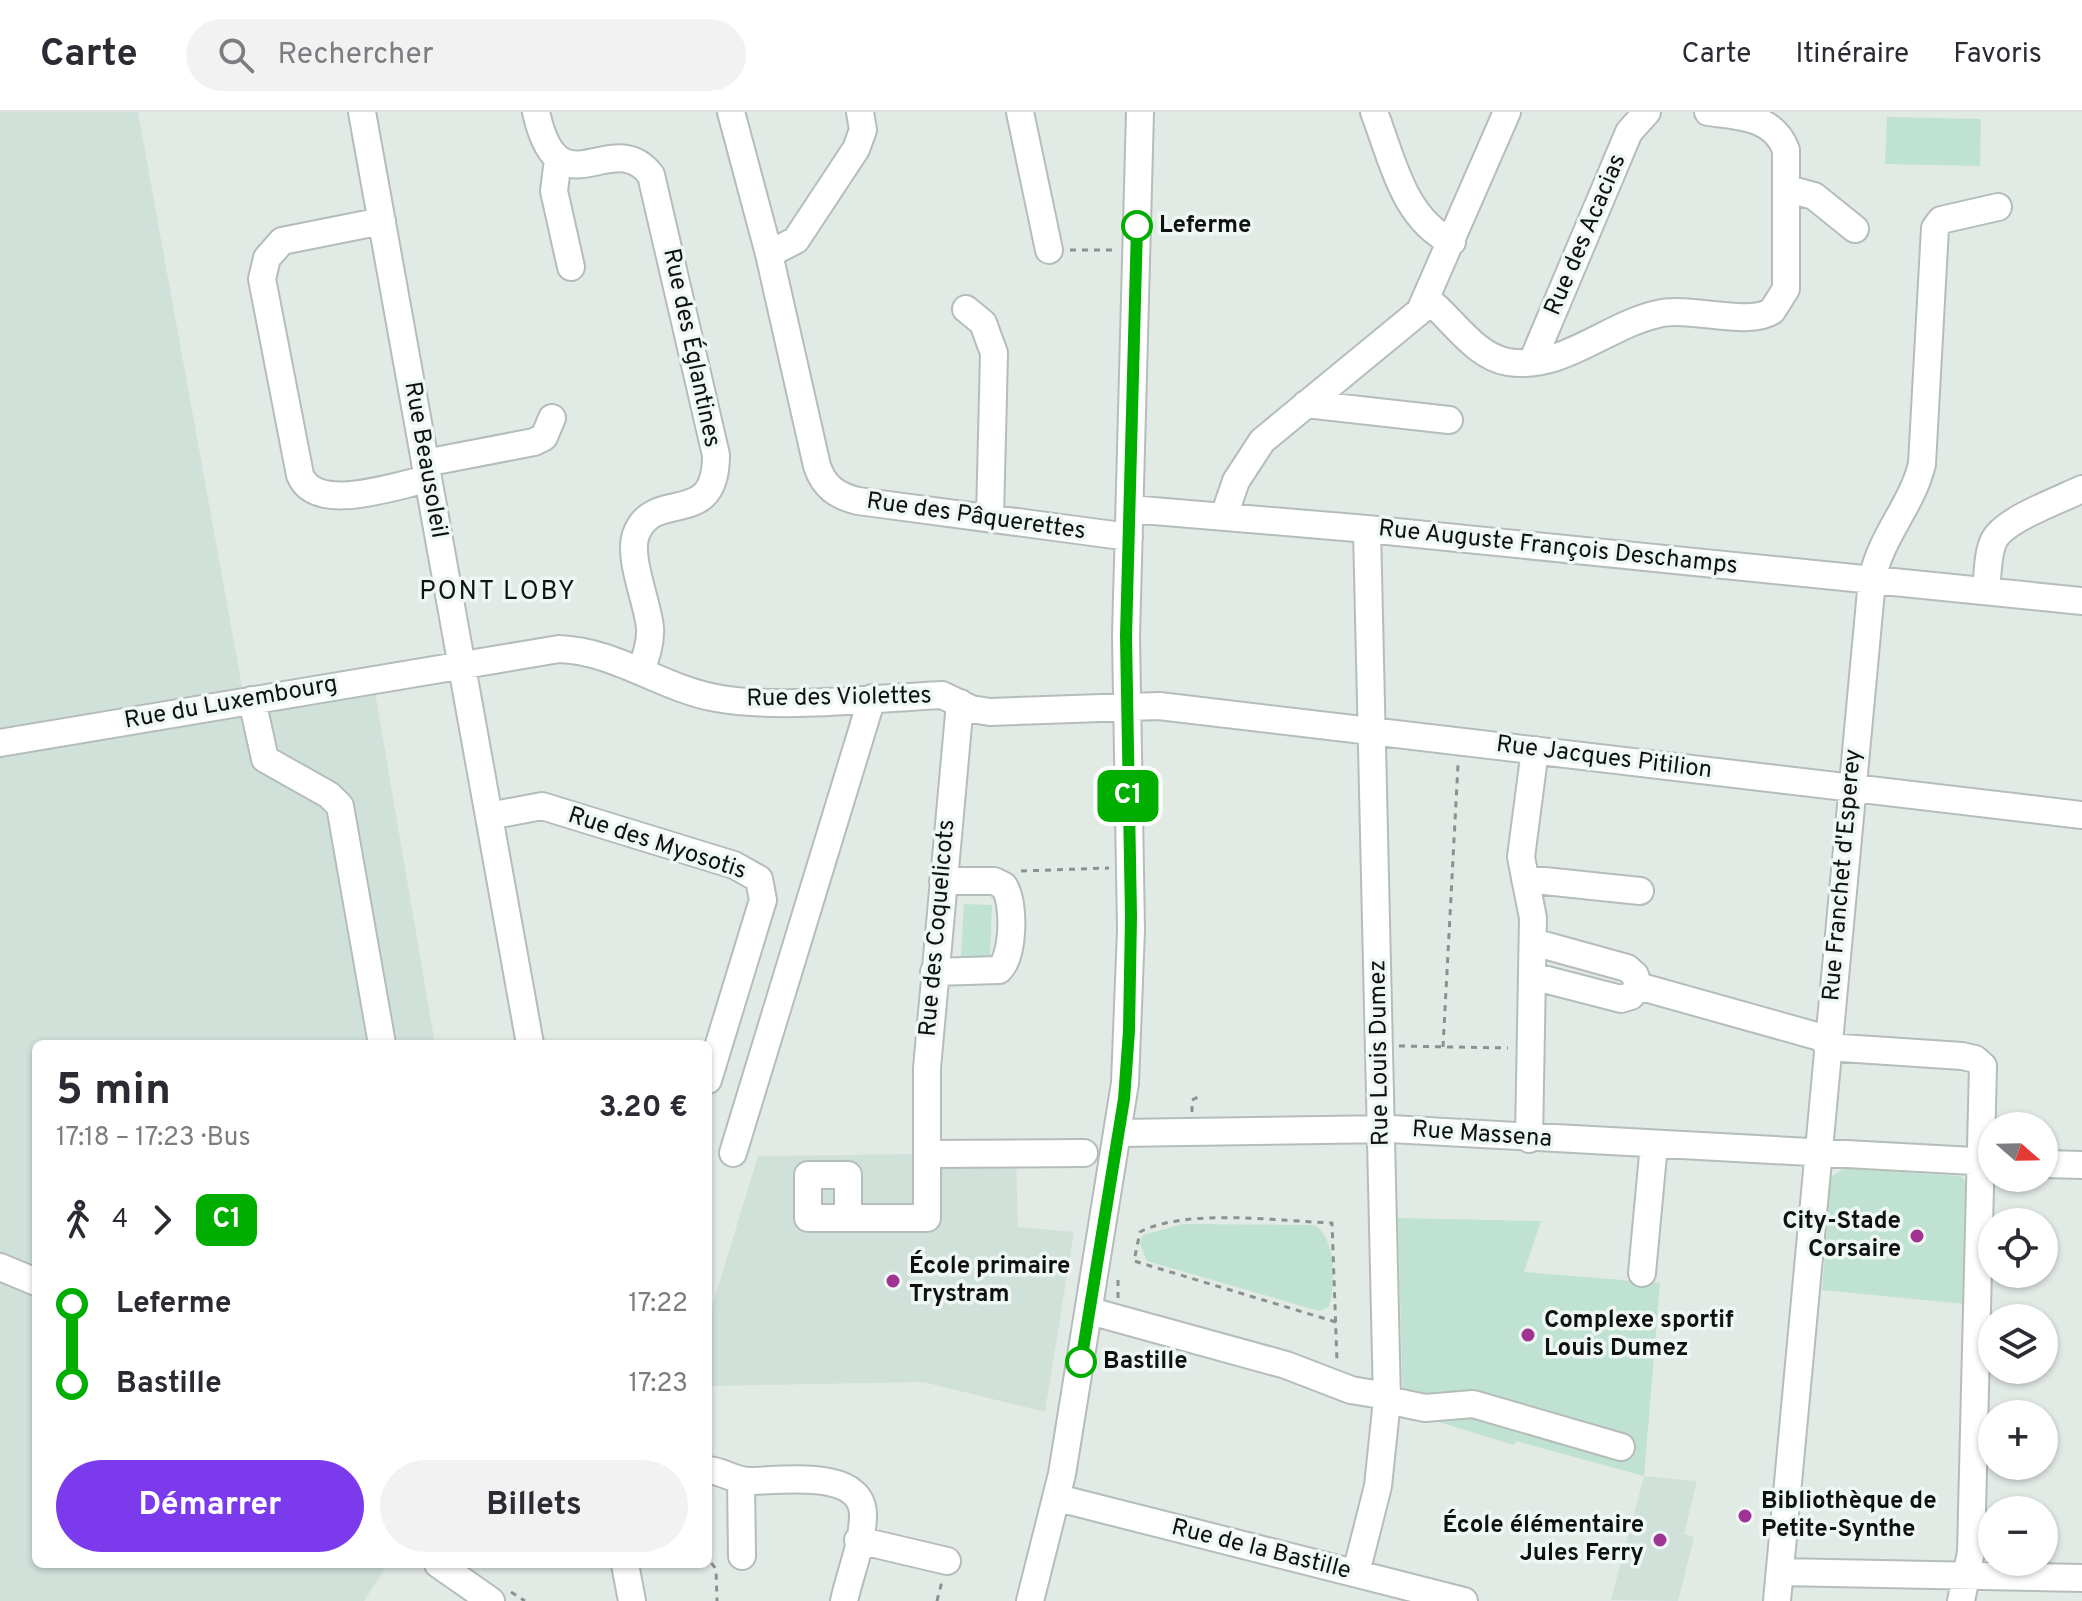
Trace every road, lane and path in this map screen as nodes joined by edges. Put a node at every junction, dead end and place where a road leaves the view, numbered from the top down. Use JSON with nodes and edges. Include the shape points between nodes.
{"nodes":[{"id":1,"x":362,"y":112,"type":"edge"},
{"id":2,"x":536,"y":112,"type":"edge"},
{"id":3,"x":731,"y":112,"type":"edge"},
{"id":4,"x":860,"y":112,"type":"edge"},
{"id":5,"x":1020,"y":112,"type":"edge"},
{"id":6,"x":1140,"y":112,"type":"edge"},
{"id":7,"x":1374,"y":112,"type":"edge"},
{"id":8,"x":1507,"y":112,"type":"edge"},
{"id":9,"x":1647,"y":112,"type":"edge"},
{"id":10,"x":1708,"y":112,"type":"edge"},
{"id":11,"x":558,"y":159,"type":"junction"},
{"id":12,"x":1788,"y":189,"type":"junction"},
{"id":13,"x":1998,"y":207,"type":"dead end"},
{"id":14,"x":382,"y":221,"type":"junction"},
{"id":15,"x":1855,"y":229,"type":"dead end"},
{"id":16,"x":1452,"y":242,"type":"junction"},
{"id":17,"x":1049,"y":250,"type":"joint"},
{"id":18,"x":1118,"y":250,"type":"dead end"},
{"id":19,"x":769,"y":254,"type":"junction"},
{"id":20,"x":571,"y":267,"type":"dead end"},
{"id":21,"x":1427,"y":299,"type":"junction"},
{"id":22,"x":966,"y":309,"type":"dead end"},
{"id":23,"x":1532,"y":362,"type":"junction"},
{"id":24,"x":1306,"y":404,"type":"junction"},
{"id":25,"x":552,"y":418,"type":"dead end"},
{"id":26,"x":1449,"y":420,"type":"dead end"},
{"id":27,"x":427,"y":471,"type":"junction"},
{"id":28,"x":2082,"y":489,"type":"edge"},
{"id":29,"x":1130,"y":509,"type":"junction"},
{"id":30,"x":1224,"y":516,"type":"junction"},
{"id":31,"x":990,"y":518,"type":"junction"},
{"id":32,"x":1367,"y":529,"type":"junction"},
{"id":33,"x":1129,"y":537,"type":"junction"},
{"id":34,"x":1872,"y":580,"type":"junction"},
{"id":35,"x":1986,"y":591,"type":"junction"},
{"id":36,"x":2082,"y":601,"type":"edge"},
{"id":37,"x":462,"y":664,"type":"junction"},
{"id":38,"x":641,"y":670,"type":"junction"},
{"id":39,"x":872,"y":698,"type":"junction"},
{"id":40,"x":252,"y":700,"type":"junction"},
{"id":41,"x":960,"y":703,"type":"junction"},
{"id":42,"x":1126,"y":707,"type":"junction"},
{"id":43,"x":1372,"y":731,"type":"junction"},
{"id":44,"x":1460,"y":741,"type":"junction"},
{"id":45,"x":0,"y":743,"type":"edge"},
{"id":46,"x":1535,"y":750,"type":"junction"},
{"id":47,"x":1850,"y":787,"type":"junction"},
{"id":48,"x":2082,"y":815,"type":"edge"},
{"id":49,"x":489,"y":816,"type":"junction"},
{"id":50,"x":1130,"y":868,"type":"junction"},
{"id":51,"x":1525,"y":879,"type":"junction"},
{"id":52,"x":943,"y":881,"type":"junction"},
{"id":53,"x":1001,"y":883,"type":"junction"},
{"id":54,"x":1640,"y":891,"type":"dead end"},
{"id":55,"x":1533,"y":942,"type":"junction"},
{"id":56,"x":934,"y":972,"type":"junction"},
{"id":57,"x":1532,"y":976,"type":"junction"},
{"id":58,"x":1638,"y":986,"type":"junction"},
{"id":59,"x":381,"y":1040,"type":"edge"},
{"id":60,"x":529,"y":1040,"type":"edge"},
{"id":61,"x":1827,"y":1043,"type":"junction"},
{"id":62,"x":1380,"y":1046,"type":"junction"},
{"id":63,"x":1443,"y":1047,"type":"junction"},
{"id":64,"x":1532,"y":1048,"type":"junction"},
{"id":65,"x":712,"y":1067,"type":"edge"},
{"id":66,"x":1200,"y":1096,"type":"dead end"},
{"id":67,"x":1192,"y":1100,"type":"dead end"},
{"id":68,"x":1985,"y":1112,"type":"edge"},
{"id":69,"x":1382,"y":1129,"type":"junction"},
{"id":70,"x":1119,"y":1133,"type":"junction"},
{"id":71,"x":1529,"y":1139,"type":"junction"},
{"id":72,"x":1654,"y":1144,"type":"junction"},
{"id":73,"x":733,"y":1153,"type":"dead end"},
{"id":74,"x":1084,"y":1153,"type":"dead end"},
{"id":75,"x":1817,"y":1153,"type":"junction"},
{"id":76,"x":927,"y":1154,"type":"junction"},
{"id":77,"x":1978,"y":1162,"type":"edge"},
{"id":78,"x":2058,"y":1164,"type":"edge"},
{"id":79,"x":2082,"y":1165,"type":"edge"},
{"id":80,"x":1986,"y":1192,"type":"edge"},
{"id":81,"x":848,"y":1218,"type":"dead end"},
{"id":82,"x":0,"y":1267,"type":"edge"},
{"id":83,"x":1642,"y":1273,"type":"dead end"},
{"id":84,"x":32,"y":1280,"type":"edge"},
{"id":85,"x":1090,"y":1311,"type":"junction"},
{"id":86,"x":1336,"y":1322,"type":"junction"},
{"id":87,"x":1338,"y":1385,"type":"junction"},
{"id":88,"x":1387,"y":1398,"type":"junction"},
{"id":89,"x":1621,"y":1447,"type":"dead end"},
{"id":90,"x":712,"y":1471,"type":"edge"},
{"id":91,"x":741,"y":1481,"type":"junction"},
{"id":92,"x":1058,"y":1498,"type":"junction"},
{"id":93,"x":858,"y":1540,"type":"junction"},
{"id":94,"x":742,"y":1556,"type":"dead end"},
{"id":95,"x":1040,"y":1560,"type":"junction"},
{"id":96,"x":947,"y":1561,"type":"dead end"},
{"id":97,"x":712,"y":1563,"type":"edge"},
{"id":98,"x":444,"y":1568,"type":"edge"},
{"id":99,"x":626,"y":1568,"type":"edge"},
{"id":100,"x":1780,"y":1572,"type":"junction"},
{"id":101,"x":1356,"y":1573,"type":"junction"},
{"id":102,"x":2082,"y":1578,"type":"edge"},
{"id":103,"x":1964,"y":1589,"type":"edge"},
{"id":104,"x":491,"y":1601,"type":"edge"},
{"id":105,"x":632,"y":1601,"type":"edge"},
{"id":106,"x":717,"y":1601,"type":"edge"},
{"id":107,"x":844,"y":1601,"type":"edge"},
{"id":108,"x":1022,"y":1601,"type":"edge"},
{"id":109,"x":1030,"y":1601,"type":"edge"},
{"id":110,"x":1464,"y":1601,"type":"edge"},
{"id":111,"x":1777,"y":1601,"type":"edge"}],
"edges":[{"from":1,"to":14,"type":"street","name":"Rue Beausoleil"},
{"from":2,"to":11,"type":"street","via":[[543,142]]},
{"from":3,"to":19,"type":"street","name":"Rue des Pâquerettes"},
{"from":4,"to":19,"type":"street","via":[[863,130],[856,149],[796,240]]},
{"from":5,"to":17,"type":"street"},
{"from":6,"to":29,"type":"street"},
{"from":7,"to":16,"type":"street","via":[[1409,202],[1428,227]]},
{"from":8,"to":16,"type":"street"},
{"from":9,"to":23,"type":"street","name":"Rue des Acacias","via":[[1629,132]]},
{"from":10,"to":12,"type":"street","name":"Rue des Acacias","via":[[1750,118],[1774,130],[1786,150]]},
{"from":11,"to":20,"type":"street","via":[[553,181]]},
{"from":11,"to":38,"type":"street","name":"Rue des Églantines","via":[[577,165],[625,159],[651,175],[716,455],[713,482],[702,498],[651,515],[636,534],[634,548],[650,629]]},
{"from":12,"to":15,"type":"street","via":[[1814,196]]},
{"from":12,"to":23,"type":"street","name":"Rue des Acacias","via":[[1786,289],[1772,311],[1754,317],[1659,313],[1557,357]]},
{"from":13,"to":34,"type":"street","name":"Rue Franchet d'Esperey","via":[[1941,220],[1935,228],[1922,464],[1882,543]]},
{"from":14,"to":27,"type":"street","name":"Rue Beausoleil"},
{"from":14,"to":27,"type":"street","via":[[282,241],[267,258],[262,279],[305,485],[334,497]]},
{"from":16,"to":21,"type":"street"},
{"from":17,"to":18,"type":"path"},
{"from":19,"to":31,"type":"street","name":"Rue des Pâquerettes","via":[[824,482],[858,501]]},
{"from":21,"to":23,"type":"street","name":"Rue des Acacias","via":[[1484,353],[1506,362]]},
{"from":21,"to":24,"type":"street","via":[[1409,322]]},
{"from":22,"to":31,"type":"street","via":[[983,323],[994,353]]},
{"from":24,"to":26,"type":"street"},
{"from":24,"to":30,"type":"street","via":[[1255,450],[1236,481]]},
{"from":25,"to":27,"type":"street","via":[[544,437],[534,442]]},
{"from":27,"to":37,"type":"street","name":"Rue Beausoleil"},
{"from":28,"to":35,"type":"street","via":[[1999,533],[1991,550]]},
{"from":29,"to":30,"type":"street","name":"Rue Auguste François Deschamps"},
{"from":29,"to":33,"type":"street"},
{"from":30,"to":32,"type":"street","name":"Rue Auguste François Deschamps"},
{"from":31,"to":33,"type":"street","name":"Rue des Pâquerettes"},
{"from":32,"to":34,"type":"street","name":"Rue Auguste François Deschamps"},
{"from":32,"to":43,"type":"street","name":"Rue Louis Dumez"},
{"from":33,"to":42,"type":"street"},
{"from":34,"to":35,"type":"street","name":"Rue Auguste François Deschamps"},
{"from":34,"to":47,"type":"street","name":"Rue Franchet d'Esperey"},
{"from":35,"to":36,"type":"street","name":"Rue Auguste François Deschamps"},
{"from":37,"to":38,"type":"street","name":"Rue des Violettes","via":[[570,650]]},
{"from":37,"to":40,"type":"street","name":"Rue du Luxembourg"},
{"from":37,"to":49,"type":"street","name":"Rue Beausoleil"},
{"from":38,"to":39,"type":"street","name":"Rue des Violettes","via":[[691,692],[727,700]]},
{"from":39,"to":41,"type":"street","name":"Rue des Violettes","via":[[942,695]]},
{"from":39,"to":73,"type":"street"},
{"from":40,"to":45,"type":"street","name":"Rue du Luxembourg"},
{"from":40,"to":59,"type":"street","via":[[268,763],[340,806]]},
{"from":41,"to":42,"type":"street","name":"Rue des Violettes","via":[[990,712]]},
{"from":41,"to":52,"type":"street","name":"Rue des Coquelicots"},
{"from":42,"to":43,"type":"street","name":"Rue Jacques Pitilion","via":[[1159,706]]},
{"from":42,"to":50,"type":"street"},
{"from":43,"to":44,"type":"street","name":"Rue Jacques Pitilion"},
{"from":43,"to":62,"type":"street","name":"Rue Louis Dumez"},
{"from":44,"to":46,"type":"street","name":"Rue Jacques Pitilion"},
{"from":44,"to":63,"type":"path"},
{"from":46,"to":47,"type":"street","name":"Rue Jacques Pitilion"},
{"from":46,"to":51,"type":"street","via":[[1521,857]]},
{"from":47,"to":48,"type":"street","name":"Rue Jacques Pitilion"},
{"from":47,"to":61,"type":"street","name":"Rue Franchet d'Esperey"},
{"from":49,"to":60,"type":"street","name":"Rue Beausoleil"},
{"from":49,"to":65,"type":"street","name":"Rue des Myosotis","via":[[545,807],[734,865],[759,879],[763,900]]},
{"from":50,"to":53,"type":"path","via":[[1026,871]]},
{"from":50,"to":70,"type":"street","via":[[1130,1006]]},
{"from":51,"to":54,"type":"street"},
{"from":51,"to":55,"type":"street"},
{"from":52,"to":53,"type":"street"},
{"from":52,"to":56,"type":"street","name":"Rue des Coquelicots"},
{"from":53,"to":56,"type":"street","via":[[1010,902],[1002,967],[991,972]]},
{"from":55,"to":57,"type":"street"},
{"from":55,"to":58,"type":"street","via":[[1627,968]]},
{"from":56,"to":76,"type":"street","name":"Rue des Coquelicots"},
{"from":57,"to":58,"type":"street","via":[[1621,999]]},
{"from":57,"to":64,"type":"street"},
{"from":58,"to":61,"type":"street"},
{"from":61,"to":68,"type":"street","via":[[1980,1061]]},
{"from":61,"to":75,"type":"street","name":"Rue Franchet d'Esperey"},
{"from":62,"to":63,"type":"path"},
{"from":62,"to":69,"type":"street","name":"Rue Louis Dumez"},
{"from":63,"to":64,"type":"path"},
{"from":64,"to":71,"type":"street"},
{"from":66,"to":67,"type":"path"},
{"from":69,"to":70,"type":"street","name":"Rue Massena"},
{"from":69,"to":71,"type":"street","name":"Rue Massena"},
{"from":69,"to":88,"type":"street","name":"Rue Louis Dumez"},
{"from":70,"to":85,"type":"street"},
{"from":71,"to":72,"type":"street","name":"Rue Massena"},
{"from":72,"to":75,"type":"street","name":"Rue Massena"},
{"from":72,"to":83,"type":"street"},
{"from":74,"to":76,"type":"street"},
{"from":75,"to":77,"type":"street","name":"Rue Massena"},
{"from":75,"to":100,"type":"street","name":"Rue Franchet d'Esperey"},
{"from":76,"to":81,"type":"street","name":"Rue des Coquelicots","via":[[927,1218]]},
{"from":78,"to":79,"type":"street"},
{"from":80,"to":103,"type":"street","via":[[1971,1552]]},
{"from":82,"to":84,"type":"street"},
{"from":85,"to":87,"type":"street","via":[[1286,1365]]},
{"from":85,"to":92,"type":"street"},
{"from":86,"to":86,"type":"path","via":[[1332,1223],[1181,1218],[1140,1232],[1134,1261]]},
{"from":86,"to":87,"type":"path"},
{"from":87,"to":88,"type":"street"},
{"from":88,"to":89,"type":"street","via":[[1419,1407],[1473,1404]]},
{"from":88,"to":101,"type":"street","name":"Rue Louis Dumez","via":[[1380,1474]]},
{"from":90,"to":91,"type":"street"},
{"from":91,"to":93,"type":"street","via":[[815,1480],[850,1491],[863,1513]]},
{"from":91,"to":94,"type":"street"},
{"from":92,"to":95,"type":"street"},
{"from":92,"to":101,"type":"street","name":"Rue de la Bastille"},
{"from":93,"to":96,"type":"street"},
{"from":93,"to":107,"type":"street"},
{"from":95,"to":108,"type":"street"},
{"from":95,"to":109,"type":"street"},
{"from":97,"to":106,"type":"path"},
{"from":98,"to":104,"type":"street"},
{"from":99,"to":105,"type":"street"},
{"from":100,"to":103,"type":"street"},
{"from":100,"to":111,"type":"street","name":"Rue Franchet d'Esperey"},
{"from":101,"to":110,"type":"street","name":"Rue de la Bastille"},
{"from":102,"to":103,"type":"street"}]}
